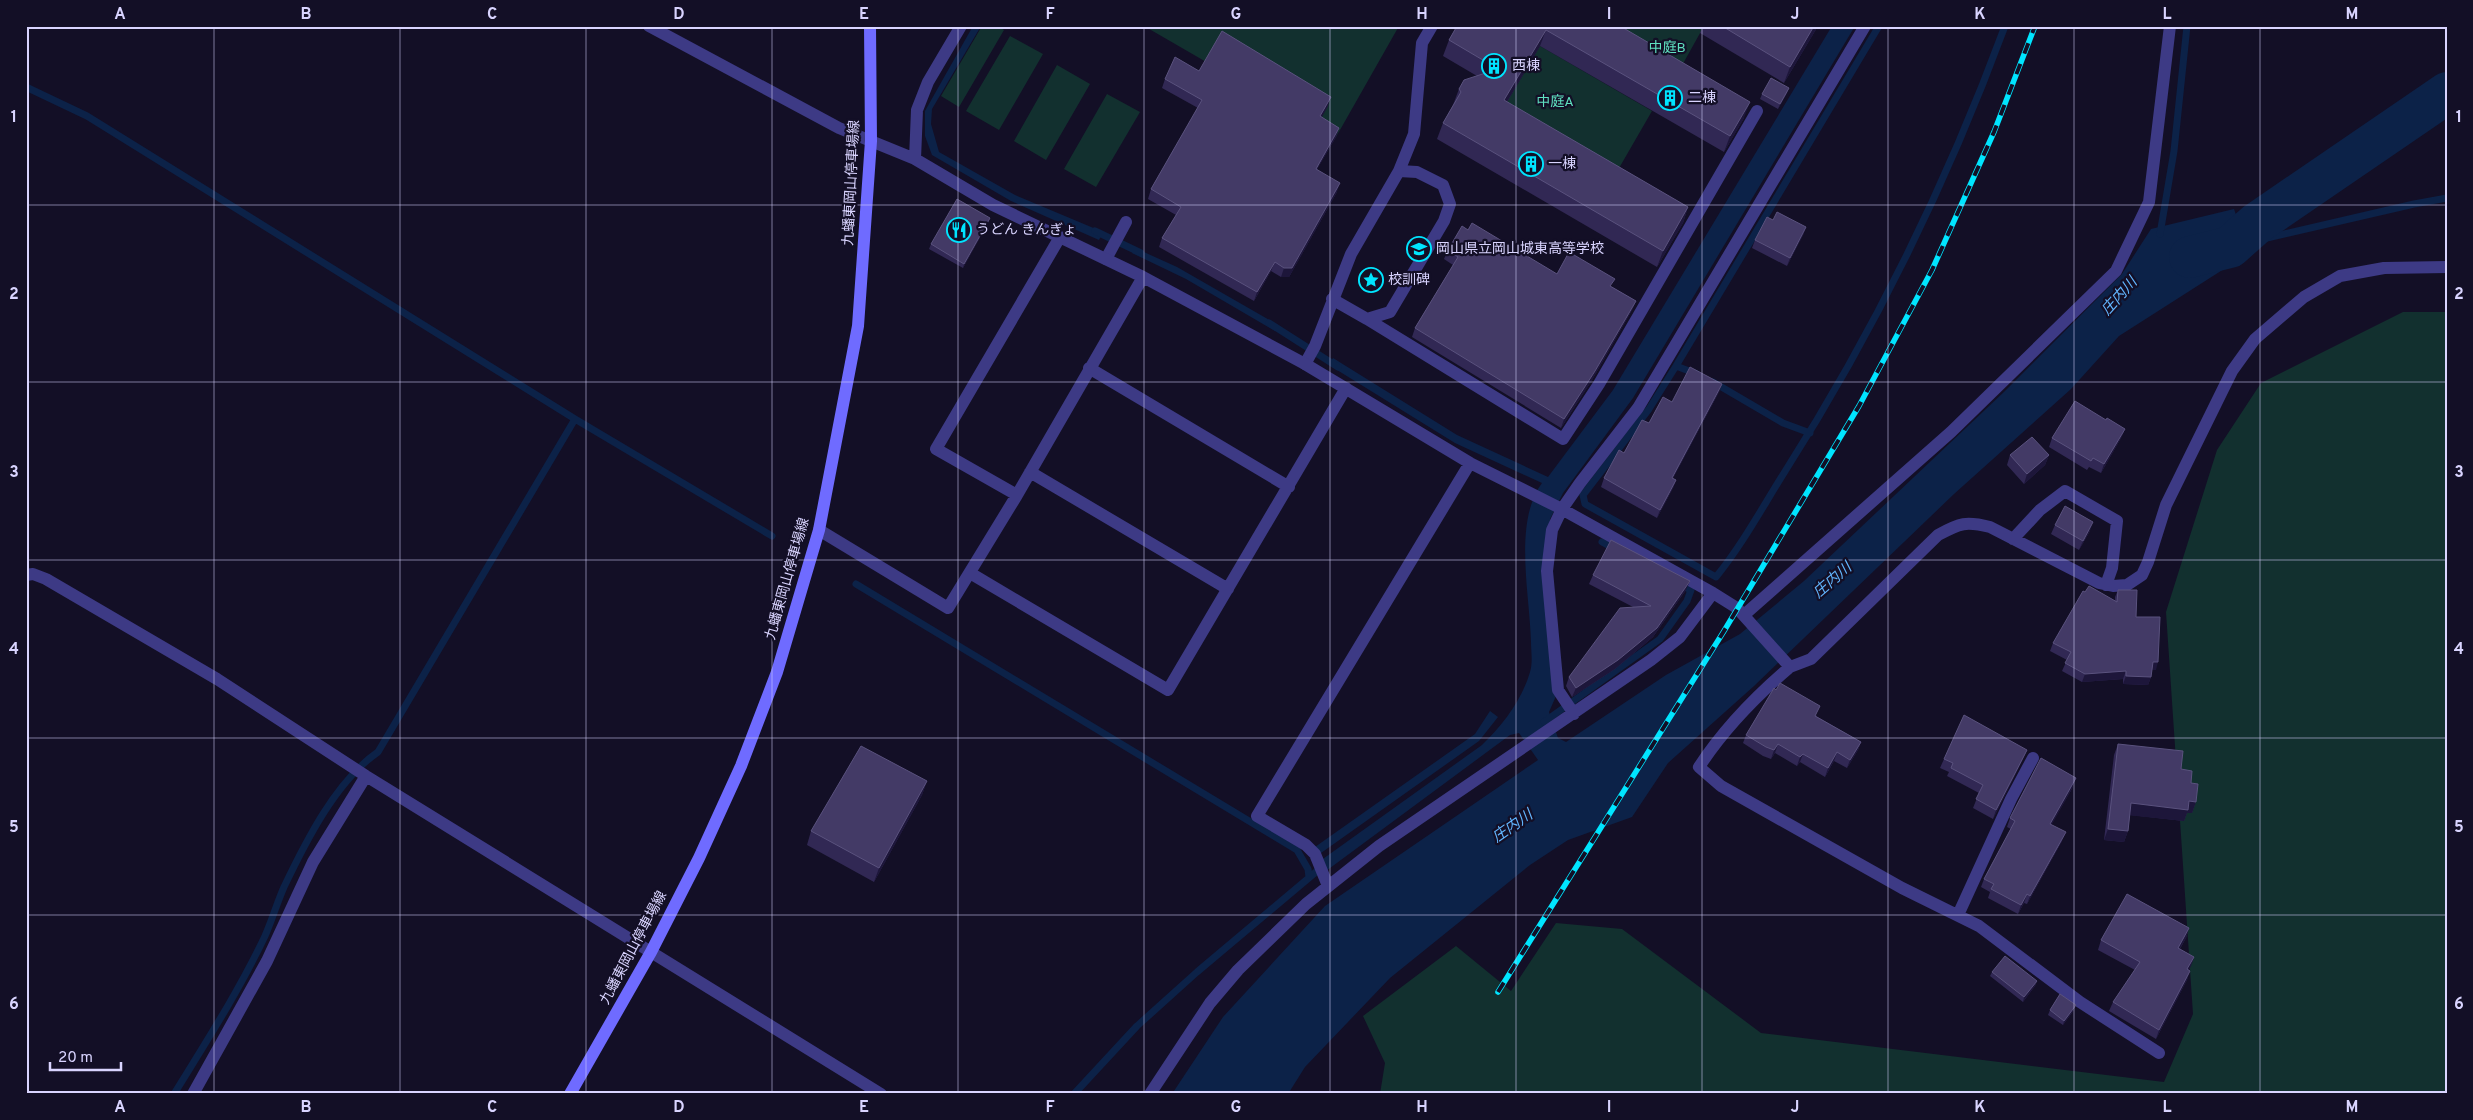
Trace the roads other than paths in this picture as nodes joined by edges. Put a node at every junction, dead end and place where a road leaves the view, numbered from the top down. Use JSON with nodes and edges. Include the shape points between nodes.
{"nodes":[{"id":1,"x":649,"y":26,"type":"edge"},
{"id":2,"x":870,"y":26,"type":"edge"},
{"id":3,"x":961,"y":26,"type":"edge"},
{"id":4,"x":1432,"y":26,"type":"edge"},
{"id":5,"x":1865,"y":26,"type":"edge"},
{"id":6,"x":2170,"y":26,"type":"edge"},
{"id":7,"x":1756,"y":111,"type":"dead end"},
{"id":8,"x":870,"y":142,"type":"junction"},
{"id":9,"x":915,"y":159,"type":"junction"},
{"id":10,"x":1399,"y":171,"type":"junction"},
{"id":11,"x":1126,"y":222,"type":"dead end"},
{"id":12,"x":1060,"y":237,"type":"junction"},
{"id":13,"x":1109,"y":254,"type":"junction"},
{"id":14,"x":2447,"y":267,"type":"edge"},
{"id":15,"x":1143,"y":277,"type":"junction"},
{"id":16,"x":1332,"y":299,"type":"junction"},
{"id":17,"x":1367,"y":319,"type":"junction"},
{"id":18,"x":1307,"y":361,"type":"junction"},
{"id":19,"x":1089,"y":368,"type":"junction"},
{"id":20,"x":1346,"y":388,"type":"junction"},
{"id":21,"x":1470,"y":463,"type":"junction"},
{"id":22,"x":1030,"y":472,"type":"junction"},
{"id":23,"x":1289,"y":487,"type":"junction"},
{"id":24,"x":1017,"y":495,"type":"junction"},
{"id":25,"x":1560,"y":508,"type":"junction"},
{"id":26,"x":819,"y":530,"type":"junction"},
{"id":27,"x":2013,"y":539,"type":"junction"},
{"id":28,"x":970,"y":573,"type":"junction"},
{"id":29,"x":26,"y":575,"type":"edge"},
{"id":30,"x":2106,"y":585,"type":"junction"},
{"id":31,"x":1228,"y":589,"type":"junction"},
{"id":32,"x":1713,"y":593,"type":"junction"},
{"id":33,"x":1747,"y":618,"type":"junction"},
{"id":34,"x":1787,"y":664,"type":"junction"},
{"id":35,"x":1574,"y":713,"type":"junction"},
{"id":36,"x":2033,"y":758,"type":"dead end"},
{"id":37,"x":358,"y":771,"type":"junction"},
{"id":38,"x":1326,"y":883,"type":"junction"},
{"id":39,"x":1958,"y":915,"type":"junction"},
{"id":40,"x":650,"y":952,"type":"junction"},
{"id":41,"x":2159,"y":1053,"type":"dead end"},
{"id":42,"x":193,"y":1094,"type":"edge"},
{"id":43,"x":570,"y":1094,"type":"edge"},
{"id":44,"x":881,"y":1094,"type":"edge"},
{"id":45,"x":1150,"y":1094,"type":"edge"}],
"edges":[{"from":1,"to":8,"type":"street"},
{"from":2,"to":8,"type":"main road","name":"九蟠東岡山停車場線"},
{"from":3,"to":9,"type":"street","via":[[928,82],[917,110]]},
{"from":4,"to":10,"type":"street","via":[[1422,43],[1414,134]]},
{"from":5,"to":25,"type":"street","via":[[1638,408]]},
{"from":6,"to":33,"type":"street","via":[[2149,202],[2116,271],[1951,432]]},
{"from":7,"to":17,"type":"street","via":[[1599,384],[1563,439]]},
{"from":8,"to":9,"type":"street"},
{"from":8,"to":26,"type":"main road","name":"九蟠東岡山停車場線","via":[[858,326]]},
{"from":9,"to":12,"type":"street","via":[[993,204]]},
{"from":10,"to":16,"type":"street","via":[[1350,254]]},
{"from":10,"to":17,"type":"street","via":[[1417,172],[1443,185],[1450,204],[1444,221],[1390,312]]},
{"from":11,"to":13,"type":"street"},
{"from":12,"to":13,"type":"street"},
{"from":12,"to":24,"type":"street","via":[[936,449]]},
{"from":13,"to":15,"type":"street"},
{"from":14,"to":30,"type":"street","via":[[2384,268],[2340,276],[2304,297],[2255,339],[2232,371],[2166,506],[2142,575],[2127,585]]},
{"from":15,"to":18,"type":"street"},
{"from":15,"to":19,"type":"street"},
{"from":16,"to":17,"type":"street"},
{"from":16,"to":18,"type":"street"},
{"from":18,"to":20,"type":"street"},
{"from":19,"to":22,"type":"street"},
{"from":19,"to":23,"type":"street"},
{"from":20,"to":21,"type":"street"},
{"from":20,"to":23,"type":"street"},
{"from":21,"to":25,"type":"street"},
{"from":21,"to":38,"type":"street","via":[[1257,816],[1306,845],[1315,854]]},
{"from":22,"to":24,"type":"street"},
{"from":22,"to":31,"type":"street"},
{"from":23,"to":31,"type":"street"},
{"from":24,"to":28,"type":"street"},
{"from":25,"to":32,"type":"street"},
{"from":25,"to":35,"type":"street","via":[[1552,530],[1548,571],[1558,690]]},
{"from":26,"to":28,"type":"street","via":[[948,608]]},
{"from":26,"to":40,"type":"main road","name":"九蟠東岡山停車場線","via":[[777,672],[741,766],[699,858]]},
{"from":27,"to":30,"type":"street"},
{"from":27,"to":30,"type":"street","via":[[2040,510],[2065,491],[2117,521],[2112,568]]},
{"from":27,"to":34,"type":"street","via":[[1974,523],[1960,523],[1938,535],[1811,659]]},
{"from":28,"to":31,"type":"street","via":[[1168,690]]},
{"from":29,"to":37,"type":"street","via":[[46,579],[133,629]]},
{"from":32,"to":33,"type":"street"},
{"from":32,"to":35,"type":"street","via":[[1680,637]]},
{"from":33,"to":34,"type":"street"},
{"from":34,"to":39,"type":"street","via":[[1714,745],[1699,767],[1722,786],[1902,888]]},
{"from":35,"to":38,"type":"street"},
{"from":36,"to":39,"type":"street"},
{"from":37,"to":40,"type":"street"},
{"from":37,"to":42,"type":"street","via":[[267,961]]},
{"from":38,"to":45,"type":"street","via":[[1210,1003]]},
{"from":39,"to":41,"type":"street","via":[[1979,926],[2080,1002]]},
{"from":40,"to":43,"type":"main road","name":"九蟠東岡山停車場線"},
{"from":40,"to":44,"type":"street"}]}
